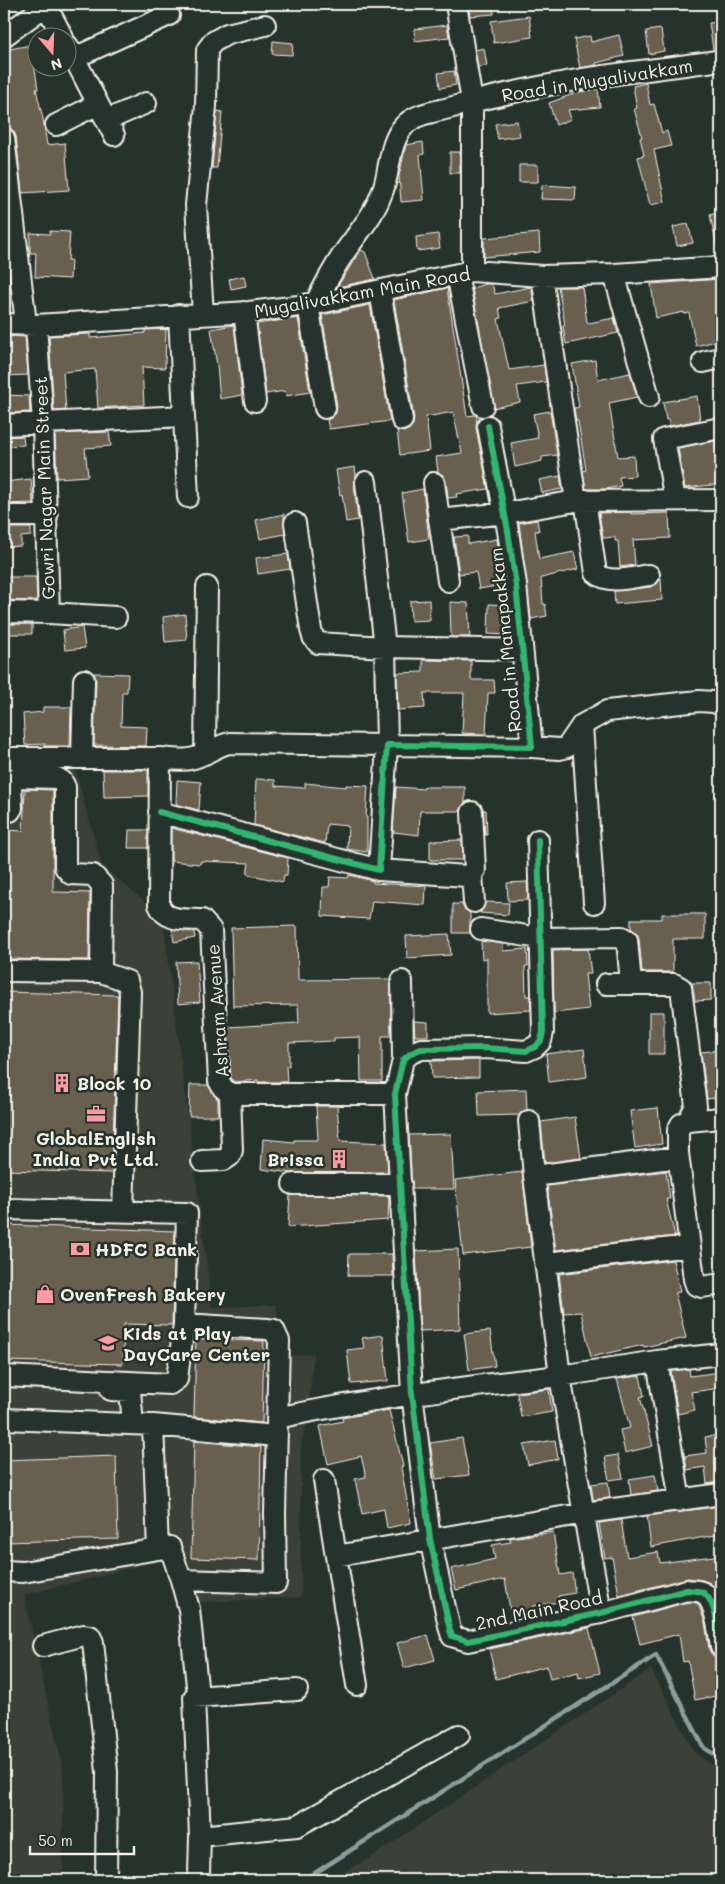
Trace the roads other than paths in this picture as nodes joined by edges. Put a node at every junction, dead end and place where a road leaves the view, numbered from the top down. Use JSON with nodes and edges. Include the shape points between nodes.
{"nodes":[{"id":1,"x":456,"y":4,"type":"edge"},
{"id":2,"x":47,"y":5,"type":"edge"},
{"id":3,"x":168,"y":15,"type":"dead end"},
{"id":4,"x":265,"y":25,"type":"dead end"},
{"id":5,"x":58,"y":28,"type":"edge"},
{"id":6,"x":4,"y":36,"type":"edge"},
{"id":7,"x":78,"y":49,"type":"edge"},
{"id":8,"x":721,"y":60,"type":"edge"},
{"id":9,"x":78,"y":66,"type":"edge"},
{"id":10,"x":472,"y":102,"type":"junction"},
{"id":11,"x":146,"y":103,"type":"dead end"},
{"id":12,"x":106,"y":120,"type":"junction"},
{"id":13,"x":56,"y":125,"type":"dead end"},
{"id":14,"x":4,"y":138,"type":"edge"},
{"id":15,"x":7,"y":192,"type":"edge"},
{"id":16,"x":11,"y":264,"type":"edge"},
{"id":17,"x":721,"y":267,"type":"edge"},
{"id":18,"x":465,"y":273,"type":"junction"},
{"id":19,"x":614,"y":274,"type":"junction"},
{"id":20,"x":542,"y":276,"type":"junction"},
{"id":21,"x":380,"y":290,"type":"junction"},
{"id":22,"x":312,"y":304,"type":"junction"},
{"id":23,"x":244,"y":312,"type":"junction"},
{"id":24,"x":202,"y":314,"type":"junction"},
{"id":25,"x":179,"y":315,"type":"junction"},
{"id":26,"x":4,"y":324,"type":"edge"},
{"id":27,"x":31,"y":325,"type":"junction"},
{"id":28,"x":648,"y":397,"type":"dead end"},
{"id":29,"x":256,"y":401,"type":"dead end"},
{"id":30,"x":483,"y":406,"type":"dead end"},
{"id":31,"x":325,"y":408,"type":"dead end"},
{"id":32,"x":184,"y":416,"type":"junction"},
{"id":33,"x":402,"y":420,"type":"dead end"},
{"id":34,"x":43,"y":423,"type":"junction"},
{"id":35,"x":4,"y":425,"type":"edge"},
{"id":36,"x":488,"y":426,"type":"dead end"},
{"id":37,"x":721,"y":428,"type":"edge"},
{"id":38,"x":366,"y":482,"type":"dead end"},
{"id":39,"x":434,"y":483,"type":"dead end"},
{"id":40,"x":188,"y":498,"type":"dead end"},
{"id":41,"x":580,"y":500,"type":"junction"},
{"id":42,"x":675,"y":500,"type":"junction"},
{"id":43,"x":721,"y":500,"type":"edge"},
{"id":44,"x":506,"y":513,"type":"junction"},
{"id":45,"x":4,"y":516,"type":"edge"},
{"id":46,"x":47,"y":516,"type":"junction"},
{"id":47,"x":439,"y":520,"type":"junction"},
{"id":48,"x":295,"y":524,"type":"dead end"},
{"id":49,"x":649,"y":575,"type":"dead end"},
{"id":50,"x":448,"y":581,"type":"dead end"},
{"id":51,"x":206,"y":587,"type":"dead end"},
{"id":52,"x":4,"y":612,"type":"edge"},
{"id":53,"x":49,"y":613,"type":"junction"},
{"id":54,"x":116,"y":617,"type":"dead end"},
{"id":55,"x":384,"y":647,"type":"junction"},
{"id":56,"x":522,"y":650,"type":"junction"},
{"id":57,"x":84,"y":680,"type":"dead end"},
{"id":58,"x":721,"y":705,"type":"edge"},
{"id":59,"x":582,"y":725,"type":"junction"},
{"id":60,"x":387,"y":745,"type":"junction"},
{"id":61,"x":532,"y":748,"type":"junction"},
{"id":62,"x":205,"y":754,"type":"junction"},
{"id":63,"x":82,"y":757,"type":"junction"},
{"id":64,"x":4,"y":758,"type":"edge"},
{"id":65,"x":160,"y":758,"type":"junction"},
{"id":66,"x":4,"y":812,"type":"edge"},
{"id":67,"x":159,"y":812,"type":"junction"},
{"id":68,"x":472,"y":812,"type":"dead end"},
{"id":69,"x":538,"y":840,"type":"dead end"},
{"id":70,"x":379,"y":870,"type":"junction"},
{"id":71,"x":472,"y":874,"type":"junction"},
{"id":72,"x":474,"y":902,"type":"dead end"},
{"id":73,"x":594,"y":903,"type":"dead end"},
{"id":74,"x":481,"y":929,"type":"dead end"},
{"id":75,"x":540,"y":938,"type":"junction"},
{"id":76,"x":4,"y":970,"type":"edge"},
{"id":77,"x":101,"y":972,"type":"junction"},
{"id":78,"x":402,"y":980,"type":"dead end"},
{"id":79,"x":606,"y":984,"type":"dead end"},
{"id":80,"x":631,"y":984,"type":"junction"},
{"id":81,"x":403,"y":1060,"type":"junction"},
{"id":82,"x":230,"y":1094,"type":"junction"},
{"id":83,"x":395,"y":1094,"type":"junction"},
{"id":84,"x":721,"y":1104,"type":"edge"},
{"id":85,"x":692,"y":1113,"type":"junction"},
{"id":86,"x":721,"y":1118,"type":"edge"},
{"id":87,"x":529,"y":1121,"type":"dead end"},
{"id":88,"x":678,"y":1157,"type":"junction"},
{"id":89,"x":202,"y":1161,"type":"dead end"},
{"id":90,"x":534,"y":1176,"type":"junction"},
{"id":91,"x":293,"y":1184,"type":"dead end"},
{"id":92,"x":401,"y":1184,"type":"junction"},
{"id":93,"x":4,"y":1209,"type":"edge"},
{"id":94,"x":123,"y":1211,"type":"junction"},
{"id":95,"x":689,"y":1246,"type":"junction"},
{"id":96,"x":547,"y":1264,"type":"junction"},
{"id":97,"x":721,"y":1284,"type":"edge"},
{"id":98,"x":184,"y":1324,"type":"junction"},
{"id":99,"x":721,"y":1354,"type":"edge"},
{"id":100,"x":657,"y":1361,"type":"junction"},
{"id":101,"x":4,"y":1376,"type":"edge"},
{"id":102,"x":560,"y":1376,"type":"junction"},
{"id":103,"x":4,"y":1388,"type":"edge"},
{"id":104,"x":412,"y":1393,"type":"junction"},
{"id":105,"x":4,"y":1419,"type":"edge"},
{"id":106,"x":133,"y":1424,"type":"junction"},
{"id":107,"x":153,"y":1425,"type":"junction"},
{"id":108,"x":277,"y":1427,"type":"junction"},
{"id":109,"x":324,"y":1480,"type":"dead end"},
{"id":110,"x":721,"y":1494,"type":"edge"},
{"id":111,"x":680,"y":1501,"type":"junction"},
{"id":112,"x":585,"y":1513,"type":"junction"},
{"id":113,"x":430,"y":1539,"type":"junction"},
{"id":114,"x":164,"y":1548,"type":"junction"},
{"id":115,"x":336,"y":1556,"type":"junction"},
{"id":116,"x":4,"y":1571,"type":"edge"},
{"id":117,"x":181,"y":1580,"type":"junction"},
{"id":118,"x":601,"y":1613,"type":"junction"},
{"id":119,"x":718,"y":1621,"type":"edge"},
{"id":120,"x":43,"y":1646,"type":"dead end"},
{"id":121,"x":721,"y":1647,"type":"edge"},
{"id":122,"x":357,"y":1684,"type":"dead end"},
{"id":123,"x":197,"y":1686,"type":"dead end"},
{"id":124,"x":297,"y":1690,"type":"dead end"},
{"id":125,"x":460,"y":1735,"type":"dead end"},
{"id":126,"x":200,"y":1836,"type":"junction"},
{"id":127,"x":106,"y":1880,"type":"edge"},
{"id":128,"x":197,"y":1880,"type":"edge"}],
"edges":[{"from":1,"to":10,"type":"street"},
{"from":2,"to":5,"type":"street"},
{"from":2,"to":6,"type":"street"},
{"from":3,"to":7,"type":"street"},
{"from":4,"to":24,"type":"street","via":[[220,38],[207,50],[206,106],[196,205]]},
{"from":8,"to":10,"type":"street","name":"Road in Mugalivakkam","via":[[572,81]]},
{"from":9,"to":12,"type":"street"},
{"from":10,"to":18,"type":"street"},
{"from":10,"to":22,"type":"street","name":"Road in Mugalivakkam","via":[[412,118],[403,126],[370,219],[351,242]]},
{"from":11,"to":12,"type":"street"},
{"from":12,"to":13,"type":"street"},
{"from":14,"to":15,"type":"street","name":"Gowri Nagar Main Street"},
{"from":15,"to":16,"type":"street","name":"Gowri Nagar Main Street"},
{"from":16,"to":27,"type":"street","name":"Gowri Nagar Main Street"},
{"from":17,"to":19,"type":"street","name":"Mugalivakkam Main Road"},
{"from":18,"to":20,"type":"street","name":"Mugalivakkam Main Road"},
{"from":18,"to":21,"type":"street","name":"Mugalivakkam Main Road"},
{"from":18,"to":30,"type":"street"},
{"from":19,"to":20,"type":"street","name":"Mugalivakkam Main Road"},
{"from":19,"to":28,"type":"street"},
{"from":20,"to":41,"type":"street"},
{"from":21,"to":22,"type":"street","name":"Mugalivakkam Main Road"},
{"from":21,"to":33,"type":"street"},
{"from":22,"to":23,"type":"street","name":"Mugalivakkam Main Road"},
{"from":22,"to":31,"type":"street"},
{"from":23,"to":24,"type":"street","name":"Mugalivakkam Main Road"},
{"from":23,"to":29,"type":"street"},
{"from":24,"to":25,"type":"street","name":"Mugalivakkam Main Road"},
{"from":25,"to":27,"type":"street","name":"Mugalivakkam Main Road"},
{"from":25,"to":32,"type":"street"},
{"from":26,"to":27,"type":"street","name":"Mugalivakkam Main Road"},
{"from":27,"to":34,"type":"street","name":"Gowri Nagar Main Street"},
{"from":32,"to":34,"type":"street"},
{"from":32,"to":40,"type":"street"},
{"from":34,"to":35,"type":"street"},
{"from":34,"to":46,"type":"street","name":"Gowri Nagar Main Street"},
{"from":36,"to":44,"type":"street","name":"Road in Manapakkam"},
{"from":37,"to":42,"type":"street","via":[[664,439]]},
{"from":38,"to":55,"type":"street"},
{"from":39,"to":47,"type":"street"},
{"from":41,"to":42,"type":"street"},
{"from":41,"to":44,"type":"street"},
{"from":41,"to":49,"type":"street","via":[[596,573],[608,580]]},
{"from":42,"to":43,"type":"street"},
{"from":44,"to":47,"type":"street"},
{"from":44,"to":56,"type":"street","name":"Road in Manapakkam"},
{"from":45,"to":46,"type":"street"},
{"from":46,"to":53,"type":"street","name":"Gowri Nagar Main Street"},
{"from":47,"to":50,"type":"street"},
{"from":48,"to":55,"type":"street","via":[[313,637],[318,643]]},
{"from":51,"to":62,"type":"street"},
{"from":52,"to":53,"type":"street"},
{"from":53,"to":54,"type":"street","name":"Gowri Nagar Main Street"},
{"from":55,"to":56,"type":"street"},
{"from":55,"to":60,"type":"street"},
{"from":56,"to":61,"type":"street","name":"Road in Manapakkam"},
{"from":57,"to":63,"type":"street"},
{"from":58,"to":59,"type":"street","via":[[699,701],[607,711]]},
{"from":59,"to":61,"type":"street","via":[[567,747]]},
{"from":59,"to":73,"type":"street"},
{"from":60,"to":61,"type":"street","name":"Road in Manapakkam"},
{"from":60,"to":62,"type":"street","name":"Road in Manapakkam","via":[[230,742]]},
{"from":60,"to":70,"type":"street"},
{"from":62,"to":65,"type":"street","name":"Road in Manapakkam","via":[[186,760]]},
{"from":63,"to":64,"type":"street"},
{"from":63,"to":65,"type":"street"},
{"from":65,"to":67,"type":"street","name":"Ashram Avenue"},
{"from":66,"to":77,"type":"street","via":[[12,808],[11,782],[14,778],[57,778],[62,781],[65,787],[64,867],[71,874],[93,875],[102,886]]},
{"from":67,"to":70,"type":"street"},
{"from":67,"to":82,"type":"street","name":"Ashram Avenue","via":[[159,905],[171,918],[202,920],[211,930],[219,1081]]},
{"from":68,"to":71,"type":"street","via":[[475,870]]},
{"from":69,"to":75,"type":"street"},
{"from":70,"to":71,"type":"street"},
{"from":71,"to":72,"type":"street"},
{"from":74,"to":75,"type":"street"},
{"from":75,"to":80,"type":"street","via":[[628,940]]},
{"from":75,"to":81,"type":"street","via":[[543,1032],[535,1047],[526,1051],[421,1049]]},
{"from":76,"to":77,"type":"street"},
{"from":77,"to":94,"type":"street","via":[[127,981],[130,992]]},
{"from":78,"to":81,"type":"street"},
{"from":79,"to":80,"type":"street"},
{"from":80,"to":85,"type":"street","via":[[674,984],[681,988]]},
{"from":81,"to":83,"type":"street"},
{"from":82,"to":83,"type":"street","name":"Ashram Avenue"},
{"from":82,"to":89,"type":"street","name":"Ashram Avenue","via":[[230,1156],[224,1160]]},
{"from":83,"to":92,"type":"street"},
{"from":84,"to":85,"type":"street"},
{"from":85,"to":86,"type":"street"},
{"from":85,"to":88,"type":"street","via":[[678,1130]]},
{"from":87,"to":90,"type":"street"},
{"from":88,"to":90,"type":"street"},
{"from":88,"to":95,"type":"street"},
{"from":90,"to":96,"type":"street"},
{"from":91,"to":92,"type":"street"},
{"from":92,"to":104,"type":"street"},
{"from":93,"to":94,"type":"street"},
{"from":94,"to":98,"type":"street","via":[[187,1213]]},
{"from":95,"to":96,"type":"street"},
{"from":95,"to":97,"type":"street","via":[[696,1285]]},
{"from":96,"to":102,"type":"street"},
{"from":98,"to":101,"type":"street","via":[[177,1379],[170,1384]]},
{"from":98,"to":108,"type":"street","via":[[274,1330],[279,1341]]},
{"from":99,"to":100,"type":"street"},
{"from":100,"to":102,"type":"street"},
{"from":100,"to":111,"type":"street"},
{"from":102,"to":104,"type":"street"},
{"from":102,"to":112,"type":"street"},
{"from":103,"to":106,"type":"street","via":[[130,1391]]},
{"from":104,"to":108,"type":"street","via":[[335,1406]]},
{"from":104,"to":113,"type":"street"},
{"from":105,"to":106,"type":"street"},
{"from":106,"to":107,"type":"street"},
{"from":107,"to":108,"type":"street"},
{"from":107,"to":114,"type":"street"},
{"from":108,"to":117,"type":"street","via":[[276,1583]]},
{"from":109,"to":115,"type":"street"},
{"from":110,"to":111,"type":"street"},
{"from":111,"to":112,"type":"street"},
{"from":112,"to":113,"type":"street"},
{"from":112,"to":118,"type":"street"},
{"from":113,"to":115,"type":"street"},
{"from":113,"to":118,"type":"street","name":"2nd Main Road","via":[[452,1636],[468,1641]]},
{"from":114,"to":116,"type":"street","via":[[23,1572]]},
{"from":114,"to":117,"type":"street"},
{"from":115,"to":122,"type":"street"},
{"from":117,"to":123,"type":"street","via":[[189,1609]]},
{"from":118,"to":119,"type":"street","name":"2nd Main Road","via":[[687,1590],[706,1594]]},
{"from":119,"to":121,"type":"street"},
{"from":120,"to":127,"type":"street","via":[[84,1634],[93,1642],[107,1772]]},
{"from":124,"to":126,"type":"street","via":[[194,1697]]},
{"from":125,"to":126,"type":"street","via":[[297,1826]]},
{"from":126,"to":128,"type":"street"}]}
